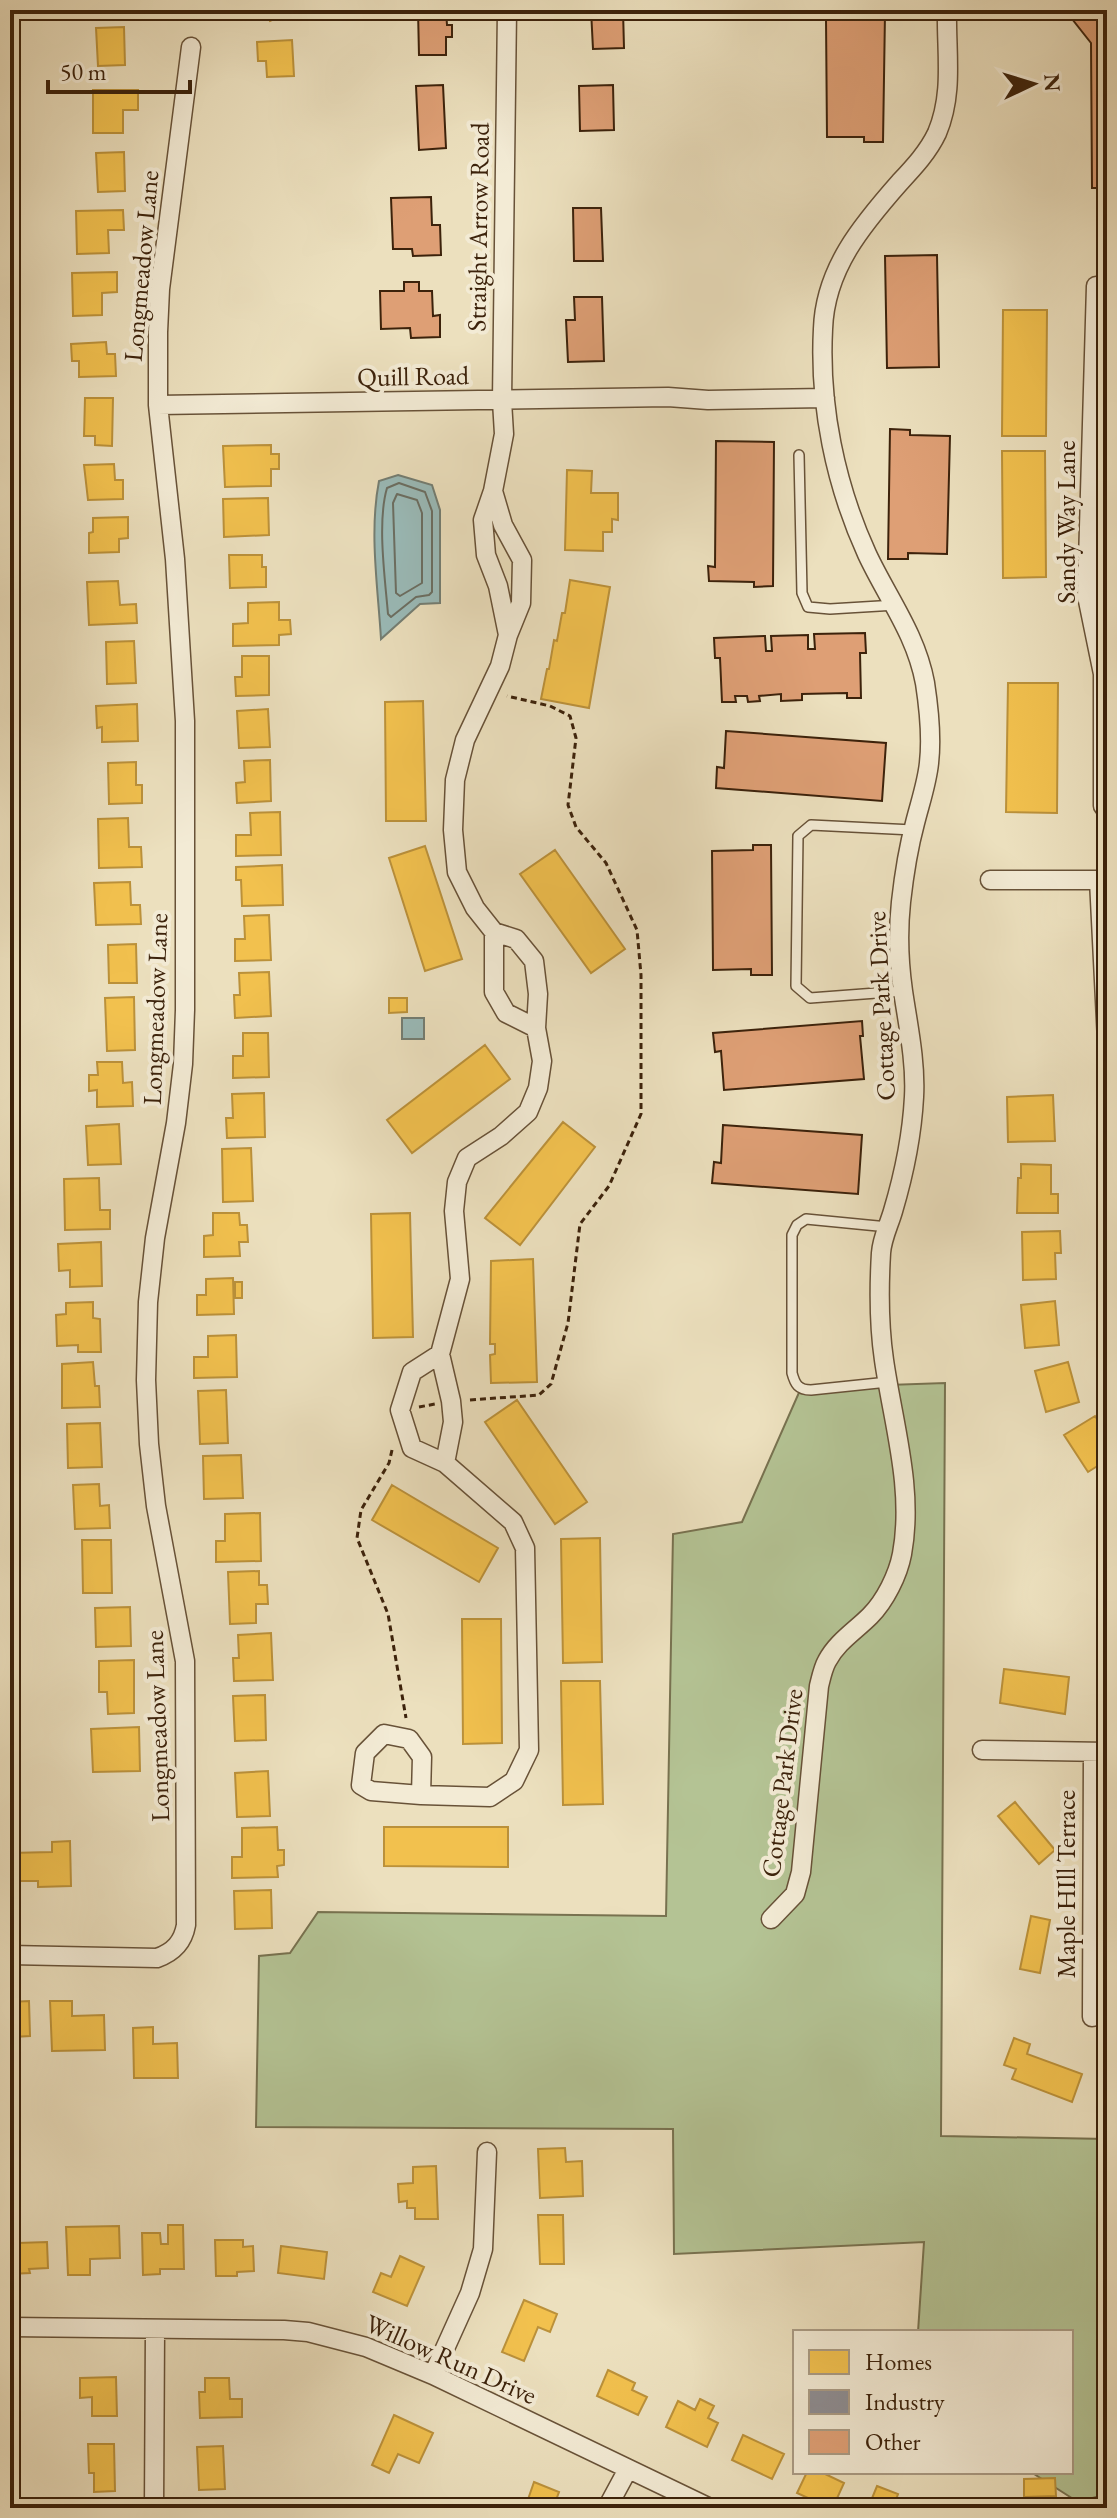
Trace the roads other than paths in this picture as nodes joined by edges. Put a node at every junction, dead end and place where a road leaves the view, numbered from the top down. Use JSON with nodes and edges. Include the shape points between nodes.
{"nodes":[{"id":1,"x":507,"y":10,"type":"edge"},
{"id":2,"x":947,"y":10,"type":"edge"},
{"id":3,"x":191,"y":47,"type":"dead end"},
{"id":4,"x":1102,"y":286,"type":"edge"},
{"id":5,"x":825,"y":398,"type":"junction"},
{"id":6,"x":502,"y":401,"type":"junction"},
{"id":7,"x":158,"y":405,"type":"junction"},
{"id":8,"x":799,"y":455,"type":"dead end"},
{"id":9,"x":493,"y":491,"type":"junction"},
{"id":10,"x":896,"y":605,"type":"junction"},
{"id":11,"x":1098,"y":608,"type":"edge"},
{"id":12,"x":508,"y":635,"type":"junction"},
{"id":13,"x":1105,"y":722,"type":"edge"},
{"id":14,"x":1103,"y":806,"type":"dead end"},
{"id":15,"x":913,"y":830,"type":"junction"},
{"id":16,"x":990,"y":880,"type":"dead end"},
{"id":17,"x":1103,"y":880,"type":"edge"},
{"id":18,"x":494,"y":932,"type":"junction"},
{"id":19,"x":903,"y":991,"type":"junction"},
{"id":20,"x":536,"y":1028,"type":"junction"},
{"id":21,"x":1107,"y":1041,"type":"edge"},
{"id":22,"x":888,"y":1227,"type":"junction"},
{"id":23,"x":440,"y":1354,"type":"junction"},
{"id":24,"x":888,"y":1382,"type":"junction"},
{"id":25,"x":445,"y":1463,"type":"junction"},
{"id":26,"x":982,"y":1750,"type":"dead end"},
{"id":27,"x":1100,"y":1752,"type":"edge"},
{"id":28,"x":421,"y":1795,"type":"junction"},
{"id":29,"x":771,"y":1919,"type":"dead end"},
{"id":30,"x":10,"y":1955,"type":"edge"},
{"id":31,"x":1092,"y":2017,"type":"dead end"},
{"id":32,"x":487,"y":2152,"type":"dead end"},
{"id":33,"x":10,"y":2327,"type":"edge"},
{"id":34,"x":155,"y":2329,"type":"junction"},
{"id":35,"x":433,"y":2375,"type":"junction"},
{"id":36,"x":628,"y":2469,"type":"junction"},
{"id":37,"x":154,"y":2508,"type":"edge"},
{"id":38,"x":607,"y":2508,"type":"edge"},
{"id":39,"x":710,"y":2508,"type":"edge"}],
"edges":[{"from":1,"to":6,"type":"street","name":"Straight Arrow Road"},
{"from":2,"to":5,"type":"street","name":"Cottage Park Drive","via":[[949,87],[935,136],[854,239],[827,295]]},
{"from":3,"to":7,"type":"street","name":"Longmeadow Lane","via":[[160,289]]},
{"from":4,"to":11,"type":"street","name":"Sandy Way Lane","via":[[1087,596]]},
{"from":5,"to":6,"type":"street","name":"Quill Road"},
{"from":5,"to":10,"type":"street","name":"Cottage Park Drive","via":[[844,496],[868,556]]},
{"from":6,"to":7,"type":"street","name":"Quill Road"},
{"from":6,"to":9,"type":"street","name":"Straight Arrow Road","via":[[504,434]]},
{"from":7,"to":30,"type":"street","name":"Longmeadow Lane","via":[[185,706],[185,1010],[176,1123],[148,1302],[146,1380],[156,1506],[185,1661],[186,1925],[175,1948],[157,1958]]},
{"from":8,"to":10,"type":"lane","via":[[802,593],[808,607]]},
{"from":9,"to":12,"type":"street","name":"Straight Arrow Road","via":[[483,520],[486,555]]},
{"from":9,"to":12,"type":"street","name":"Straight Arrow Road","via":[[522,560],[521,603]]},
{"from":10,"to":15,"type":"street","name":"Cottage Park Drive","via":[[915,646],[930,727],[929,765]]},
{"from":11,"to":13,"type":"street","name":"Sandy Way Lane"},
{"from":12,"to":18,"type":"street","name":"Straight Arrow Road","via":[[500,666],[465,740],[455,780],[457,872]]},
{"from":13,"to":14,"type":"street","name":"Sandy Way Lane"},
{"from":15,"to":19,"type":"street","name":"Cottage Park Drive","via":[[900,914]]},
{"from":15,"to":19,"type":"lane","via":[[811,825],[798,836],[796,986],[810,998]]},
{"from":16,"to":17,"type":"street"},
{"from":17,"to":21,"type":"street"},
{"from":18,"to":20,"type":"street","via":[[494,992],[506,1013]]},
{"from":18,"to":20,"type":"street","name":"Straight Arrow Road","via":[[516,939],[534,961]]},
{"from":19,"to":22,"type":"street","name":"Cottage Park Drive","via":[[915,1092],[905,1166]]},
{"from":20,"to":23,"type":"street","name":"Straight Arrow Road","via":[[542,1061],[528,1112],[467,1158],[457,1182],[460,1279]]},
{"from":22,"to":24,"type":"street","name":"Cottage Park Drive","via":[[881,1247]]},
{"from":22,"to":24,"type":"lane","via":[[806,1219],[792,1235],[792,1373],[798,1387]]},
{"from":23,"to":25,"type":"street","name":"Straight Arrow Road","via":[[453,1422]]},
{"from":23,"to":25,"type":"street","via":[[412,1372],[400,1410],[412,1448]]},
{"from":24,"to":29,"type":"street","name":"Cottage Park Drive","via":[[904,1483],[901,1558],[873,1613],[826,1663],[819,1686],[801,1872],[795,1894]]},
{"from":25,"to":28,"type":"street","via":[[513,1522],[525,1548],[529,1750],[514,1781],[490,1797]]},
{"from":26,"to":27,"type":"street"},
{"from":27,"to":31,"type":"street","name":"Maple HIll Terrace"},
{"from":28,"to":28,"type":"street","via":[[422,1757],[409,1739],[384,1734],[365,1753],[361,1785],[371,1791]]},
{"from":32,"to":35,"type":"street","via":[[480,2264]]},
{"from":33,"to":34,"type":"street","name":"Willow Run Drive"},
{"from":34,"to":35,"type":"street","name":"Willow Run Drive","via":[[308,2332],[366,2347]]},
{"from":34,"to":37,"type":"street"},
{"from":35,"to":36,"type":"street","name":"Willow Run Drive"},
{"from":36,"to":38,"type":"street"},
{"from":36,"to":39,"type":"street","name":"Willow Run Drive"}]}
